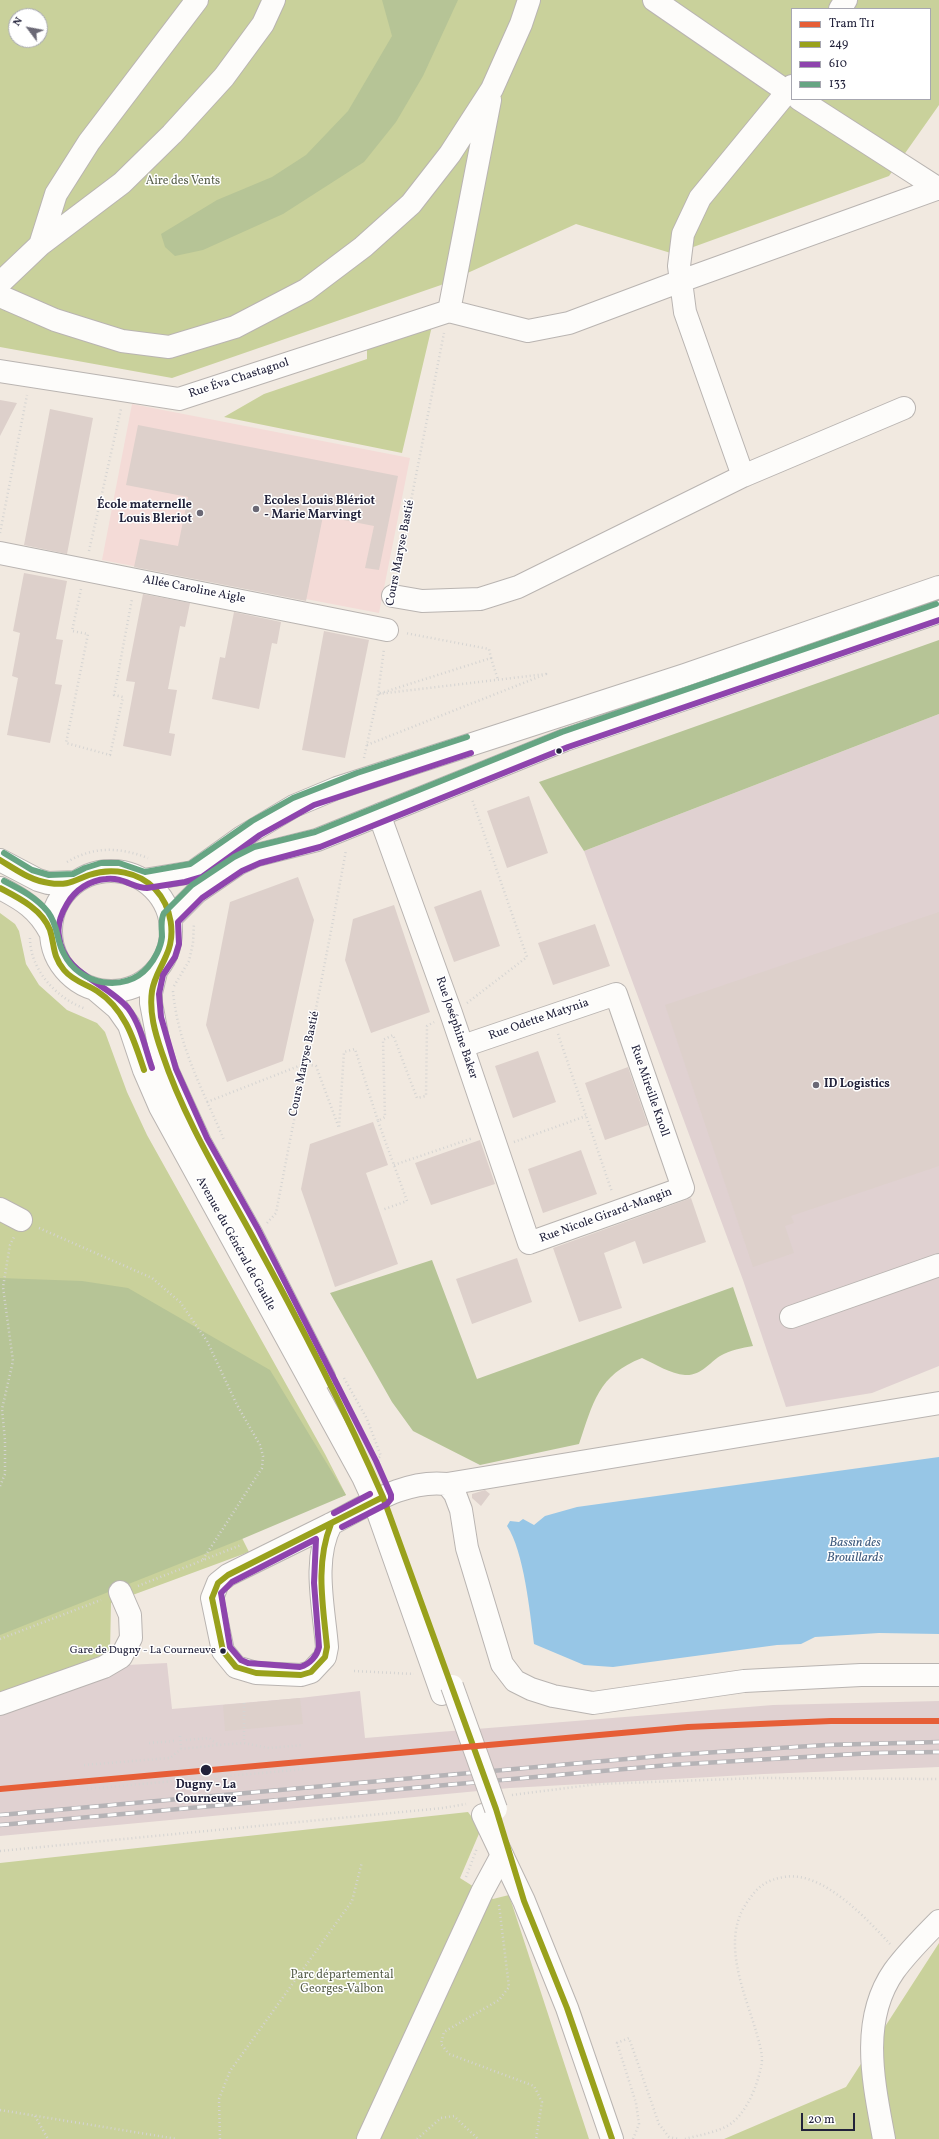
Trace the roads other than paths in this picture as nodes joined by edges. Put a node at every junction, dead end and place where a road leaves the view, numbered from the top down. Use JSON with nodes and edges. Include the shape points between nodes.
{"nodes":[{"id":1,"x":197,"y":0,"type":"edge"},
{"id":2,"x":274,"y":0,"type":"edge"},
{"id":3,"x":529,"y":0,"type":"edge"},
{"id":4,"x":654,"y":0,"type":"edge"},
{"id":5,"x":492,"y":89,"type":"junction"},
{"id":6,"x":791,"y":92,"type":"edge"},
{"id":7,"x":791,"y":95,"type":"edge"},
{"id":8,"x":804,"y":100,"type":"edge"},
{"id":9,"x":939,"y":188,"type":"edge"},
{"id":10,"x":40,"y":245,"type":"junction"},
{"id":11,"x":681,"y":281,"type":"junction"},
{"id":12,"x":0,"y":283,"type":"edge"},
{"id":13,"x":0,"y":296,"type":"edge"},
{"id":14,"x":449,"y":311,"type":"junction"},
{"id":15,"x":0,"y":371,"type":"edge"},
{"id":16,"x":904,"y":408,"type":"dead end"},
{"id":17,"x":743,"y":476,"type":"junction"},
{"id":18,"x":0,"y":553,"type":"edge"},
{"id":19,"x":939,"y":588,"type":"edge"},
{"id":20,"x":393,"y":596,"type":"road end"},
{"id":21,"x":939,"y":612,"type":"edge"},
{"id":22,"x":387,"y":630,"type":"road end"},
{"id":23,"x":381,"y":814,"type":"junction"},
{"id":24,"x":0,"y":860,"type":"edge"},
{"id":25,"x":144,"y":880,"type":"junction"},
{"id":26,"x":75,"y":882,"type":"junction"},
{"id":27,"x":0,"y":888,"type":"edge"},
{"id":28,"x":170,"y":919,"type":"junction"},
{"id":29,"x":40,"y":933,"type":"junction"},
{"id":30,"x":156,"y":972,"type":"junction"},
{"id":31,"x":616,"y":994,"type":"joint"},
{"id":32,"x":95,"y":1001,"type":"junction"},
{"id":33,"x":463,"y":1046,"type":"junction"},
{"id":34,"x":683,"y":1188,"type":"joint"},
{"id":35,"x":0,"y":1209,"type":"edge"},
{"id":36,"x":21,"y":1220,"type":"road end"},
{"id":37,"x":529,"y":1244,"type":"joint"},
{"id":38,"x":939,"y":1265,"type":"edge"},
{"id":39,"x":791,"y":1317,"type":"dead end"},
{"id":40,"x":939,"y":1403,"type":"edge"},
{"id":41,"x":447,"y":1484,"type":"junction"},
{"id":42,"x":379,"y":1499,"type":"junction"},
{"id":43,"x":331,"y":1524,"type":"junction"},
{"id":44,"x":120,"y":1592,"type":"road end"},
{"id":45,"x":939,"y":1675,"type":"edge"},
{"id":46,"x":0,"y":1704,"type":"edge"},
{"id":47,"x":490,"y":1818,"type":"junction"},
{"id":48,"x":502,"y":1856,"type":"junction"},
{"id":49,"x":524,"y":1901,"type":"junction"},
{"id":50,"x":939,"y":1921,"type":"edge"},
{"id":51,"x":368,"y":2139,"type":"edge"},
{"id":52,"x":612,"y":2139,"type":"edge"},
{"id":53,"x":884,"y":2139,"type":"edge"}],
"edges":[{"from":1,"to":10,"type":"main road","via":[[89,142],[56,194]]},
{"from":2,"to":10,"type":"main road","via":[[263,24],[224,76],[172,134],[122,183]]},
{"from":3,"to":5,"type":"main road"},
{"from":4,"to":6,"type":"main road"},
{"from":5,"to":13,"type":"main road","via":[[450,154],[411,204],[363,247],[306,290],[235,327],[169,347],[122,341],[54,320]]},
{"from":5,"to":14,"type":"main road"},
{"from":7,"to":11,"type":"main road","via":[[700,198],[683,234],[679,266]]},
{"from":8,"to":9,"type":"main road"},
{"from":9,"to":11,"type":"main road"},
{"from":10,"to":12,"type":"main road"},
{"from":11,"to":14,"type":"main road","via":[[569,323],[528,331]]},
{"from":11,"to":17,"type":"main road","via":[[685,312]]},
{"from":14,"to":15,"type":"main road","name":"Rue Éva Chastagnol","via":[[179,399]]},
{"from":16,"to":17,"type":"main road"},
{"from":17,"to":20,"type":"main road","via":[[518,587],[480,599],[422,601]]},
{"from":18,"to":22,"type":"main road","name":"Allée Caroline Aigle"},
{"from":19,"to":25,"type":"main road","via":[[685,675],[336,788],[294,806],[242,837],[194,872]]},
{"from":21,"to":23,"type":"main road","via":[[565,740]]},
{"from":23,"to":28,"type":"main road","via":[[317,840],[257,856],[238,864],[197,892]]},
{"from":23,"to":33,"type":"main road","name":"Rue Joséphine Baker"},
{"from":24,"to":26,"type":"main road","via":[[48,883]]},
{"from":25,"to":26,"type":"main road","via":[[131,874],[102,871]]},
{"from":25,"to":28,"type":"main road","via":[[165,904]]},
{"from":26,"to":29,"type":"main road","via":[[64,892],[52,918]]},
{"from":27,"to":29,"type":"main road","via":[[26,901],[40,914]]},
{"from":28,"to":30,"type":"main road","via":[[171,942]]},
{"from":29,"to":32,"type":"main road","via":[[62,967]]},
{"from":30,"to":32,"type":"main road","via":[[139,985]]},
{"from":30,"to":42,"type":"main road","name":"Avenue du Général de Gaulle","via":[[151,1003],[159,1045],[168,1072],[200,1142],[250,1233],[369,1465]]},
{"from":31,"to":33,"type":"main road","name":"Rue Odette Matynia"},
{"from":31,"to":34,"type":"main road","name":"Rue Mireille Knoll"},
{"from":32,"to":42,"type":"main road","name":"Avenue du Général de Gaulle","via":[[117,1008],[129,1025],[160,1107],[363,1477]]},
{"from":33,"to":37,"type":"main road","name":"Rue Joséphine Baker"},
{"from":34,"to":37,"type":"main road","name":"Rue Nicole Girard-Mangin"},
{"from":35,"to":36,"type":"main road"},
{"from":38,"to":39,"type":"main road"},
{"from":40,"to":41,"type":"main road"},
{"from":41,"to":42,"type":"main road","via":[[421,1483]]},
{"from":41,"to":45,"type":"main road","via":[[455,1494],[461,1510],[467,1548],[502,1664],[515,1681],[531,1689],[593,1703],[744,1681],[861,1675]]},
{"from":42,"to":43,"type":"main road"},
{"from":42,"to":47,"type":"main road"},
{"from":43,"to":43,"type":"main road","via":[[228,1575],[218,1583],[212,1598],[223,1651],[236,1667],[256,1673],[301,1675],[311,1672],[325,1657],[327,1647],[321,1557]]},
{"from":44,"to":46,"type":"main road","via":[[130,1615],[131,1638],[121,1657],[104,1667]]},
{"from":47,"to":48,"type":"main road"},
{"from":47,"to":49,"type":"main road"},
{"from":48,"to":49,"type":"main road"},
{"from":48,"to":51,"type":"main road","via":[[484,1889]]},
{"from":49,"to":52,"type":"main road","via":[[567,2008]]},
{"from":50,"to":53,"type":"main road","via":[[894,1972],[883,1994],[871,2038],[872,2064]]}]}
